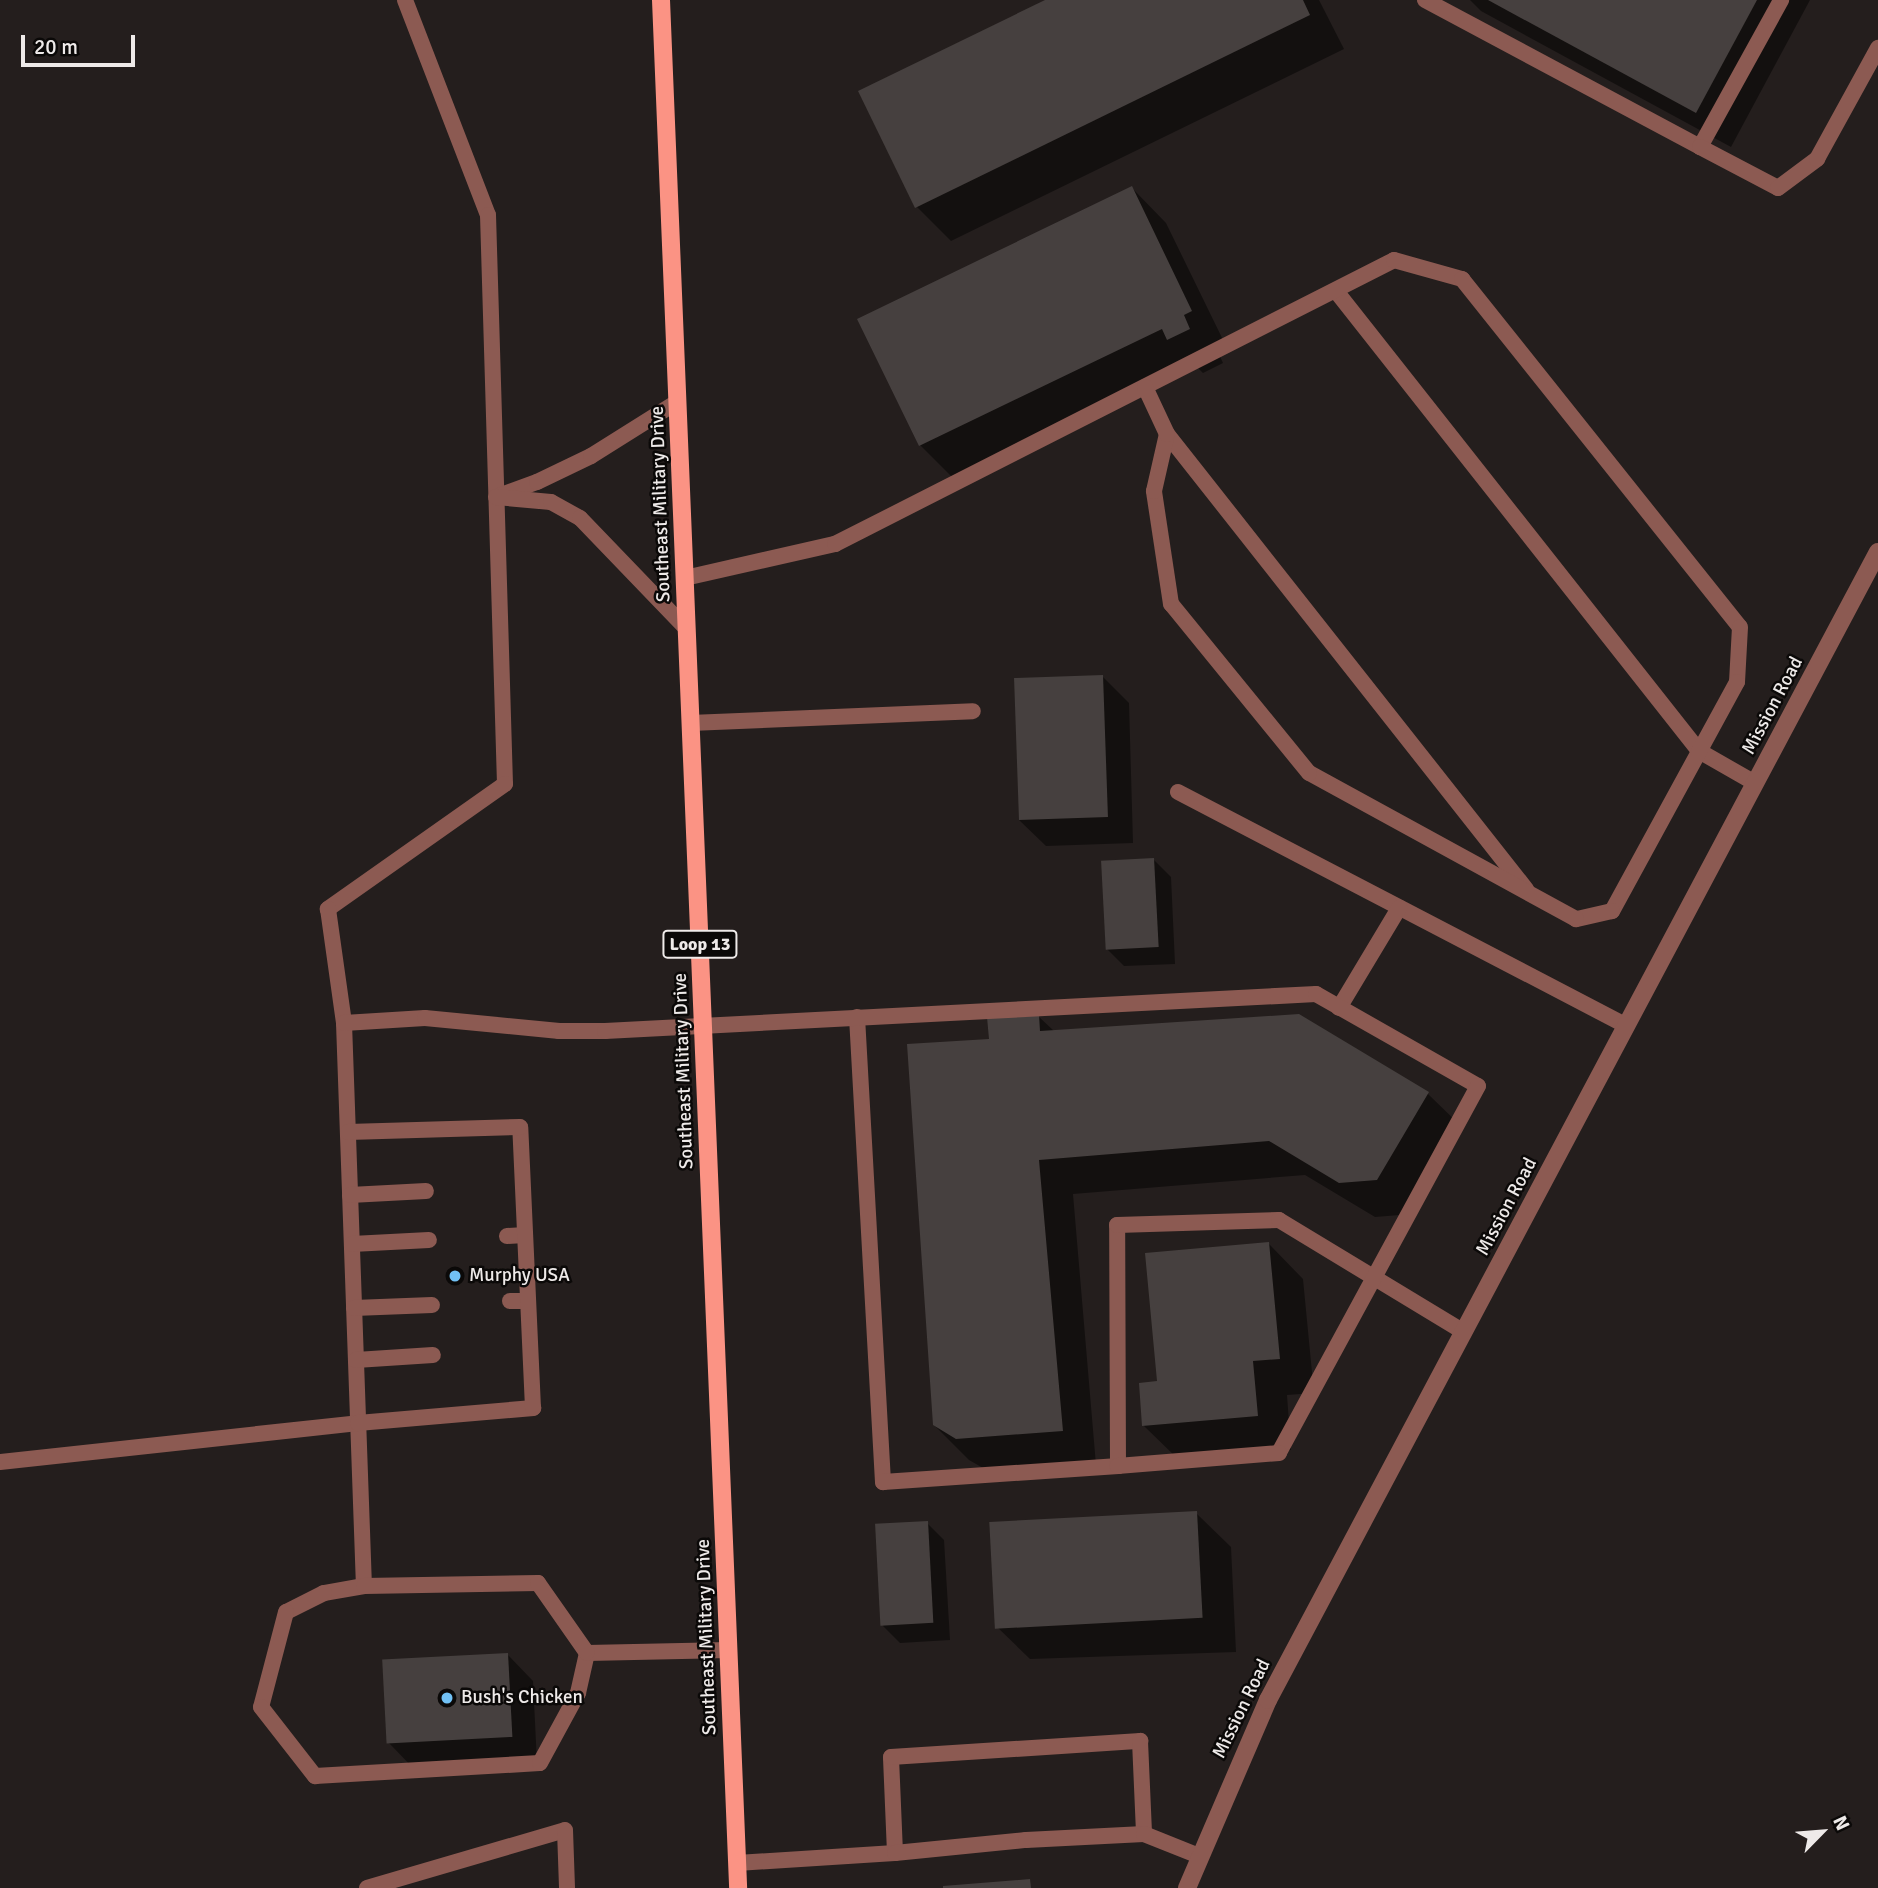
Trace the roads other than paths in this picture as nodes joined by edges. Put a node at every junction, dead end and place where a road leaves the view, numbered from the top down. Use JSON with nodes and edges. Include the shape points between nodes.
{"nodes":[{"id":1,"x":405,"y":0,"type":"edge"},
{"id":2,"x":1425,"y":0,"type":"edge"},
{"id":3,"x":1781,"y":0,"type":"edge"},
{"id":4,"x":664,"y":2,"type":"edge"},
{"id":5,"x":1878,"y":48,"type":"edge"},
{"id":6,"x":1700,"y":146,"type":"junction"},
{"id":7,"x":1336,"y":291,"type":"junction"},
{"id":8,"x":1145,"y":387,"type":"junction"},
{"id":9,"x":677,"y":402,"type":"junction"},
{"id":10,"x":1167,"y":434,"type":"junction"},
{"id":11,"x":496,"y":497,"type":"junction"},
{"id":12,"x":1878,"y":552,"type":"edge"},
{"id":13,"x":685,"y":578,"type":"junction"},
{"id":14,"x":687,"y":629,"type":"junction"},
{"id":15,"x":973,"y":711,"type":"dead end"},
{"id":16,"x":690,"y":723,"type":"junction"},
{"id":17,"x":1699,"y":751,"type":"junction"},
{"id":18,"x":1755,"y":783,"type":"junction"},
{"id":19,"x":1178,"y":792,"type":"dead end"},
{"id":20,"x":1530,"y":894,"type":"junction"},
{"id":21,"x":1399,"y":908,"type":"junction"},
{"id":22,"x":1339,"y":1008,"type":"junction"},
{"id":23,"x":857,"y":1017,"type":"junction"},
{"id":24,"x":344,"y":1023,"type":"junction"},
{"id":25,"x":1627,"y":1026,"type":"junction"},
{"id":26,"x":703,"y":1028,"type":"junction"},
{"id":27,"x":348,"y":1132,"type":"junction"},
{"id":28,"x":426,"y":1191,"type":"dead end"},
{"id":29,"x":350,"y":1195,"type":"junction"},
{"id":30,"x":525,"y":1235,"type":"junction"},
{"id":31,"x":507,"y":1236,"type":"dead end"},
{"id":32,"x":429,"y":1240,"type":"dead end"},
{"id":33,"x":352,"y":1244,"type":"junction"},
{"id":34,"x":1374,"y":1278,"type":"junction"},
{"id":35,"x":510,"y":1301,"type":"dead end"},
{"id":36,"x":528,"y":1301,"type":"junction"},
{"id":37,"x":432,"y":1305,"type":"dead end"},
{"id":38,"x":354,"y":1308,"type":"junction"},
{"id":39,"x":1464,"y":1332,"type":"junction"},
{"id":40,"x":530,"y":1350,"type":"junction"},
{"id":41,"x":513,"y":1351,"type":"dead end"},
{"id":42,"x":433,"y":1355,"type":"dead end"},
{"id":43,"x":356,"y":1360,"type":"junction"},
{"id":44,"x":358,"y":1423,"type":"junction"},
{"id":45,"x":0,"y":1462,"type":"edge"},
{"id":46,"x":1118,"y":1466,"type":"junction"},
{"id":47,"x":364,"y":1586,"type":"junction"},
{"id":48,"x":729,"y":1650,"type":"junction"},
{"id":49,"x":587,"y":1653,"type":"junction"},
{"id":50,"x":1144,"y":1834,"type":"junction"},
{"id":51,"x":895,"y":1853,"type":"junction"},
{"id":52,"x":1199,"y":1856,"type":"junction"},
{"id":53,"x":737,"y":1863,"type":"junction"},
{"id":54,"x":367,"y":1888,"type":"edge"},
{"id":55,"x":567,"y":1888,"type":"edge"},
{"id":56,"x":738,"y":1888,"type":"edge"},
{"id":57,"x":1187,"y":1888,"type":"edge"}],
"edges":[{"from":1,"to":11,"type":"lane","via":[[488,215]]},
{"from":2,"to":6,"type":"lane"},
{"from":3,"to":6,"type":"lane"},
{"from":4,"to":9,"type":"main road","name":"Southeast Military Drive","number":"Loop 13"},
{"from":5,"to":6,"type":"lane","via":[[1818,159],[1779,188]]},
{"from":7,"to":8,"type":"lane"},
{"from":7,"to":17,"type":"lane"},
{"from":7,"to":17,"type":"lane","via":[[1394,260],[1462,279],[1740,627],[1737,682]]},
{"from":8,"to":10,"type":"lane"},
{"from":8,"to":13,"type":"lane","via":[[835,544]]},
{"from":9,"to":11,"type":"lane","via":[[591,456]]},
{"from":9,"to":13,"type":"main road","name":"Southeast Military Drive","number":"Loop 13"},
{"from":10,"to":20,"type":"lane"},
{"from":10,"to":20,"type":"lane","via":[[1154,491],[1171,604],[1309,773]]},
{"from":11,"to":14,"type":"lane","via":[[551,502],[580,518]]},
{"from":11,"to":24,"type":"lane","via":[[505,784],[328,909]]},
{"from":12,"to":18,"type":"street","name":"Mission Road"},
{"from":13,"to":14,"type":"main road","name":"Southeast Military Drive","number":"Loop 13"},
{"from":14,"to":16,"type":"main road","name":"Southeast Military Drive","number":"Loop 13"},
{"from":15,"to":16,"type":"lane"},
{"from":16,"to":26,"type":"main road","name":"Southeast Military Drive","number":"Loop 13"},
{"from":17,"to":18,"type":"lane"},
{"from":17,"to":20,"type":"lane","via":[[1612,911],[1576,919]]},
{"from":18,"to":25,"type":"street","name":"Mission Road"},
{"from":19,"to":21,"type":"lane"},
{"from":21,"to":22,"type":"lane"},
{"from":21,"to":25,"type":"lane"},
{"from":22,"to":23,"type":"lane","via":[[1316,994]]},
{"from":22,"to":34,"type":"lane","via":[[1478,1086]]},
{"from":23,"to":26,"type":"lane"},
{"from":23,"to":46,"type":"lane","via":[[883,1482]]},
{"from":24,"to":26,"type":"lane","via":[[425,1018],[559,1031]]},
{"from":24,"to":27,"type":"lane"},
{"from":25,"to":39,"type":"street","name":"Mission Road"},
{"from":26,"to":48,"type":"main road","name":"Southeast Military Drive","number":"Loop 13"},
{"from":27,"to":29,"type":"lane"},
{"from":27,"to":30,"type":"lane","via":[[520,1127],[514,1188]]},
{"from":28,"to":29,"type":"lane"},
{"from":29,"to":33,"type":"lane"},
{"from":30,"to":31,"type":"lane"},
{"from":30,"to":36,"type":"lane"},
{"from":32,"to":33,"type":"lane"},
{"from":33,"to":38,"type":"lane"},
{"from":34,"to":39,"type":"lane"},
{"from":34,"to":46,"type":"lane","via":[[1279,1453]]},
{"from":34,"to":46,"type":"lane","via":[[1279,1220],[1117,1225]]},
{"from":35,"to":36,"type":"lane"},
{"from":36,"to":40,"type":"lane"},
{"from":37,"to":38,"type":"lane"},
{"from":38,"to":43,"type":"lane"},
{"from":39,"to":52,"type":"street","name":"Mission Road","via":[[1268,1700]]},
{"from":40,"to":41,"type":"lane"},
{"from":40,"to":44,"type":"lane","via":[[533,1408]]},
{"from":42,"to":43,"type":"lane"},
{"from":43,"to":44,"type":"lane"},
{"from":44,"to":45,"type":"lane"},
{"from":44,"to":47,"type":"lane"},
{"from":47,"to":49,"type":"lane","via":[[538,1583]]},
{"from":47,"to":49,"type":"lane","via":[[324,1593],[286,1612],[264,1695],[261,1707],[315,1776],[540,1763],[578,1693]]},
{"from":48,"to":49,"type":"lane"},
{"from":48,"to":53,"type":"main road","name":"Southeast Military Drive","number":"Loop 13"},
{"from":50,"to":51,"type":"lane"},
{"from":50,"to":51,"type":"lane","via":[[1140,1741],[891,1756]]},
{"from":50,"to":52,"type":"lane"},
{"from":51,"to":53,"type":"lane"},
{"from":52,"to":57,"type":"street","name":"Mission Road"},
{"from":53,"to":56,"type":"main road","name":"Southeast Military Drive","number":"Loop 13"},
{"from":54,"to":55,"type":"lane","via":[[565,1830]]}]}
